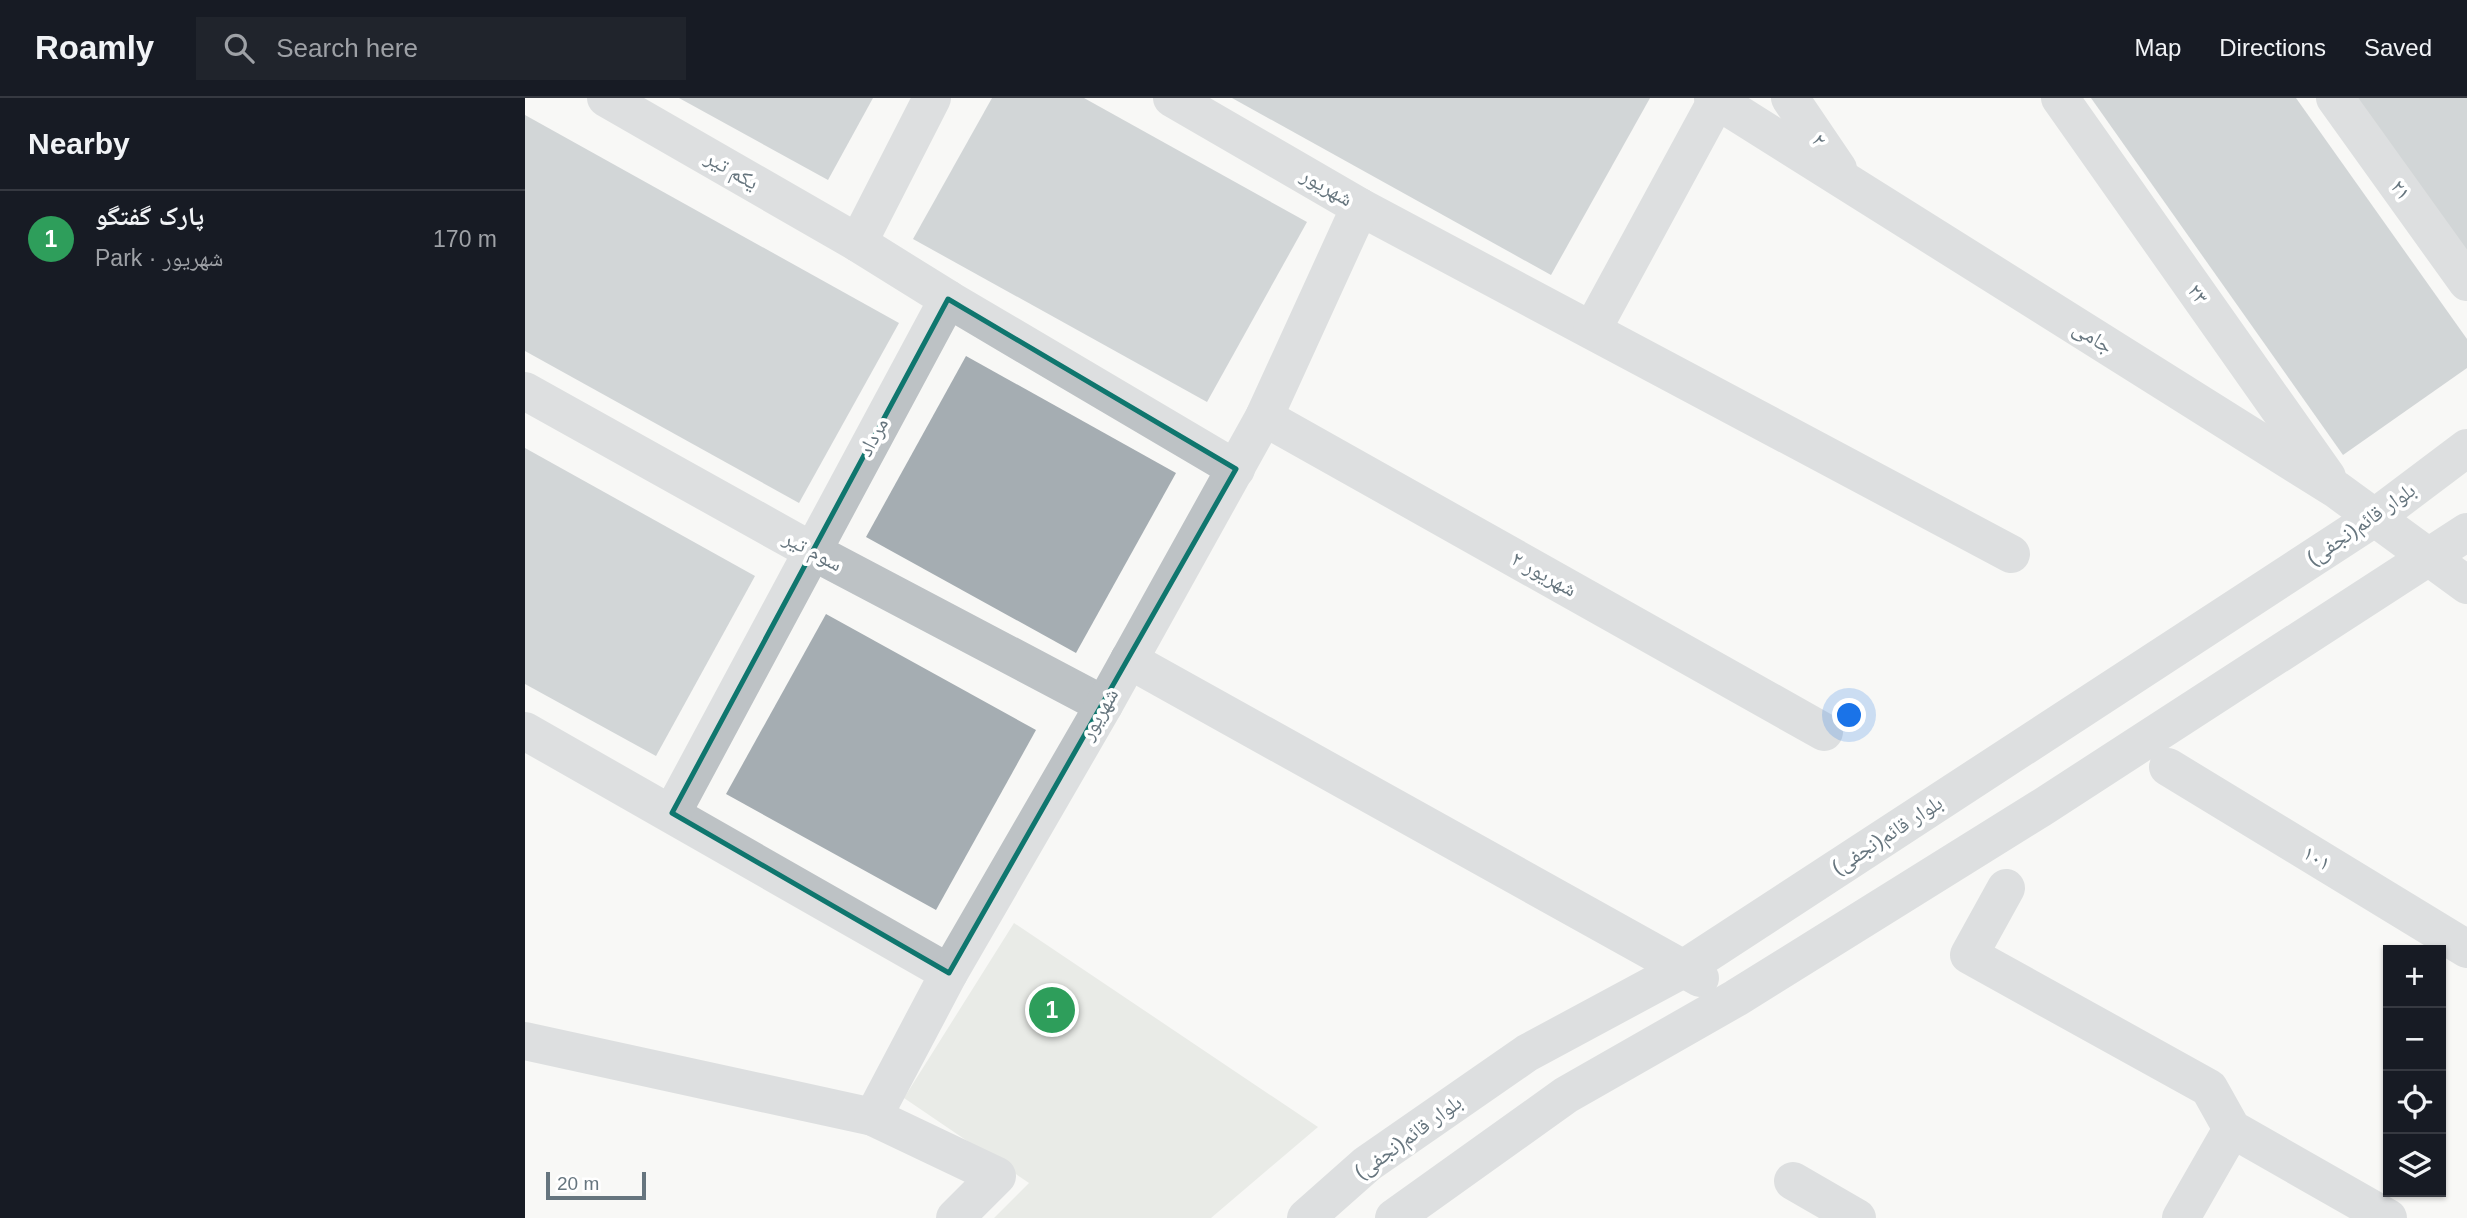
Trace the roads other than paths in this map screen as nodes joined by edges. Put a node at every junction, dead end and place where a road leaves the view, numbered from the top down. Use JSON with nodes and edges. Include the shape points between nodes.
{"nodes":[{"id":1,"x":606,"y":98,"type":"edge"},
{"id":2,"x":932,"y":98,"type":"edge"},
{"id":3,"x":1172,"y":98,"type":"edge"},
{"id":4,"x":1790,"y":98,"type":"edge"},
{"id":5,"x":2060,"y":98,"type":"edge"},
{"id":6,"x":2335,"y":98,"type":"edge"},
{"id":7,"x":1716,"y":99,"type":"edge"},
{"id":8,"x":1848,"y":183,"type":"junction"},
{"id":9,"x":1360,"y":206,"type":"junction"},
{"id":10,"x":858,"y":243,"type":"junction"},
{"id":11,"x":2467,"y":282,"type":"edge"},
{"id":12,"x":949,"y":299,"type":"junction"},
{"id":13,"x":1592,"y":330,"type":"junction"},
{"id":14,"x":525,"y":391,"type":"edge"},
{"id":15,"x":1264,"y":416,"type":"junction"},
{"id":16,"x":2467,"y":448,"type":"edge"},
{"id":17,"x":1236,"y":469,"type":"junction"},
{"id":18,"x":2337,"y":490,"type":"junction"},
{"id":19,"x":2374,"y":518,"type":"junction"},
{"id":20,"x":2467,"y":532,"type":"edge"},
{"id":21,"x":812,"y":551,"type":"junction"},
{"id":22,"x":2011,"y":554,"type":"dead end"},
{"id":23,"x":2428,"y":559,"type":"junction"},
{"id":24,"x":2467,"y":585,"type":"edge"},
{"id":25,"x":1129,"y":660,"type":"junction"},
{"id":26,"x":1104,"y":705,"type":"junction"},
{"id":27,"x":525,"y":731,"type":"edge"},
{"id":28,"x":1824,"y":732,"type":"dead end"},
{"id":29,"x":2168,"y":767,"type":"dead end"},
{"id":30,"x":672,"y":813,"type":"junction"},
{"id":31,"x":2006,"y":888,"type":"dead end"},
{"id":32,"x":2467,"y":949,"type":"edge"},
{"id":33,"x":1683,"y":969,"type":"junction"},
{"id":34,"x":949,"y":973,"type":"junction"},
{"id":35,"x":1736,"y":998,"type":"junction"},
{"id":36,"x":525,"y":1041,"type":"edge"},
{"id":37,"x":873,"y":1117,"type":"junction"},
{"id":38,"x":2232,"y":1129,"type":"junction"},
{"id":39,"x":1793,"y":1181,"type":"dead end"},
{"id":40,"x":955,"y":1218,"type":"edge"},
{"id":41,"x":1306,"y":1218,"type":"edge"},
{"id":42,"x":1394,"y":1218,"type":"edge"},
{"id":43,"x":1857,"y":1218,"type":"edge"},
{"id":44,"x":2181,"y":1218,"type":"edge"},
{"id":45,"x":2388,"y":1218,"type":"edge"}],
"edges":[{"from":1,"to":10,"type":"street","name":"یکم تیر"},
{"from":2,"to":10,"type":"street"},
{"from":3,"to":9,"type":"street","name":"شهریور"},
{"from":4,"to":8,"type":"street","name":"۲"},
{"from":5,"to":18,"type":"street","name":"۲۳"},
{"from":6,"to":11,"type":"street","name":"۲۱"},
{"from":7,"to":8,"type":"street","name":"جامی"},
{"from":7,"to":13,"type":"street"},
{"from":8,"to":18,"type":"street","name":"جامی"},
{"from":9,"to":13,"type":"street"},
{"from":9,"to":15,"type":"street","name":"شهریور"},
{"from":10,"to":12,"type":"street"},
{"from":12,"to":17,"type":"street"},
{"from":12,"to":21,"type":"street","name":"مرداد"},
{"from":13,"to":22,"type":"street"},
{"from":14,"to":21,"type":"street","name":"سوم تیر"},
{"from":15,"to":17,"type":"street","name":"شهریور"},
{"from":15,"to":28,"type":"street","name":"شهریور ۲"},
{"from":16,"to":19,"type":"street","name":"بلوار قائم(نجفی)"},
{"from":17,"to":25,"type":"street","name":"شهریور"},
{"from":18,"to":19,"type":"street","name":"جامی"},
{"from":19,"to":23,"type":"street","name":"جامی"},
{"from":19,"to":33,"type":"street","name":"بلوار قائم(نجفی)"},
{"from":20,"to":23,"type":"street"},
{"from":21,"to":26,"type":"street","name":"سوم تیر"},
{"from":21,"to":30,"type":"street","name":"مرداد"},
{"from":23,"to":24,"type":"street","name":"جامی"},
{"from":23,"to":35,"type":"street"},
{"from":25,"to":26,"type":"street","name":"شهریور"},
{"from":25,"to":33,"type":"street"},
{"from":26,"to":34,"type":"street","name":"شهریور"},
{"from":27,"to":30,"type":"street"},
{"from":29,"to":32,"type":"street","name":"۱۰۱"},
{"from":30,"to":34,"type":"street"},
{"from":31,"to":38,"type":"street","via":[[1969,955],[2209,1087]]},
{"from":33,"to":35,"type":"street"},
{"from":33,"to":41,"type":"street","name":"بلوار قائم(نجفی)","via":[[1527,1053],[1367,1164]]},
{"from":34,"to":37,"type":"street","name":"شهریور"},
{"from":35,"to":42,"type":"street","via":[[1566,1095]]},
{"from":36,"to":37,"type":"street"},
{"from":37,"to":40,"type":"street","via":[[997,1175]]},
{"from":38,"to":44,"type":"street"},
{"from":38,"to":45,"type":"street"},
{"from":39,"to":43,"type":"street"}]}
